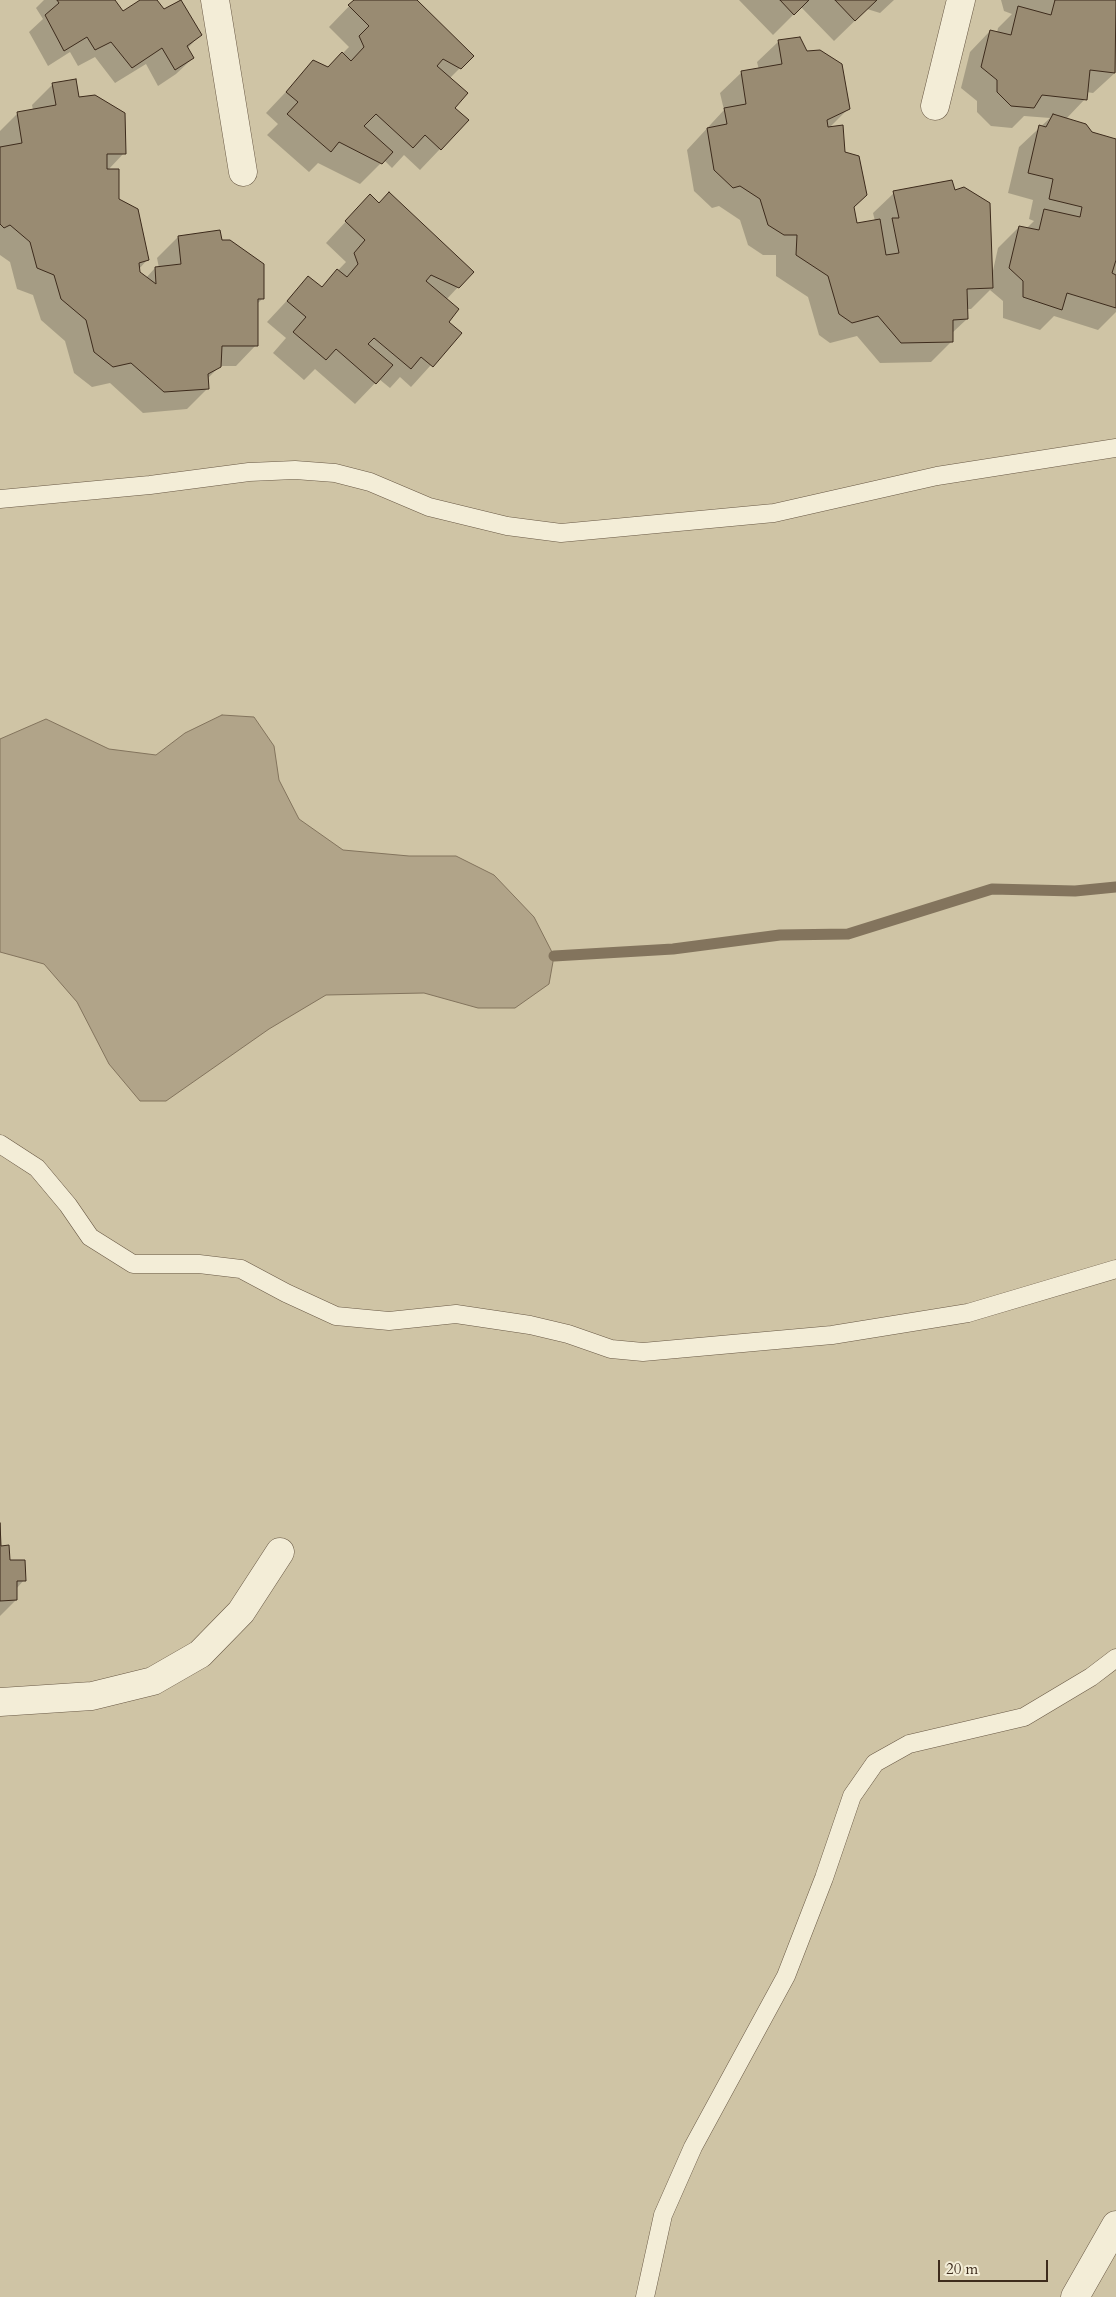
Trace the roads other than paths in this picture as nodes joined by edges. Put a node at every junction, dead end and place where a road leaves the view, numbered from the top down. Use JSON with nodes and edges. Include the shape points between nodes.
{"nodes":[{"id":1,"x":215,"y":0,"type":"edge"},
{"id":2,"x":961,"y":0,"type":"edge"},
{"id":3,"x":935,"y":106,"type":"dead end"},
{"id":4,"x":243,"y":172,"type":"dead end"},
{"id":5,"x":1116,"y":448,"type":"edge"},
{"id":6,"x":0,"y":499,"type":"edge"},
{"id":7,"x":0,"y":1144,"type":"edge"},
{"id":8,"x":1116,"y":1269,"type":"edge"},
{"id":9,"x":280,"y":1552,"type":"dead end"},
{"id":10,"x":1116,"y":1658,"type":"edge"},
{"id":11,"x":0,"y":1702,"type":"edge"},
{"id":12,"x":1116,"y":2225,"type":"edge"},
{"id":13,"x":1078,"y":2295,"type":"edge"},
{"id":14,"x":645,"y":2297,"type":"edge"}],
"edges":[{"from":1,"to":4,"type":"street"},
{"from":2,"to":3,"type":"street"},
{"from":5,"to":6,"type":"lane","via":[[937,476],[774,513],[561,533],[507,526],[428,506],[370,482],[335,473],[295,470],[249,472]]},
{"from":7,"to":8,"type":"lane","via":[[36,1168],[90,1237],[133,1264],[199,1264],[242,1269],[336,1316],[389,1322],[456,1314],[549,1329],[611,1350],[643,1352],[832,1335],[968,1313]]},
{"from":9,"to":11,"type":"street","via":[[241,1612],[200,1654],[153,1681],[92,1696]]},
{"from":10,"to":14,"type":"lane","via":[[1024,1717],[909,1744],[875,1763],[852,1796],[786,1976],[693,2147],[664,2215]]},
{"from":12,"to":13,"type":"street"}]}
